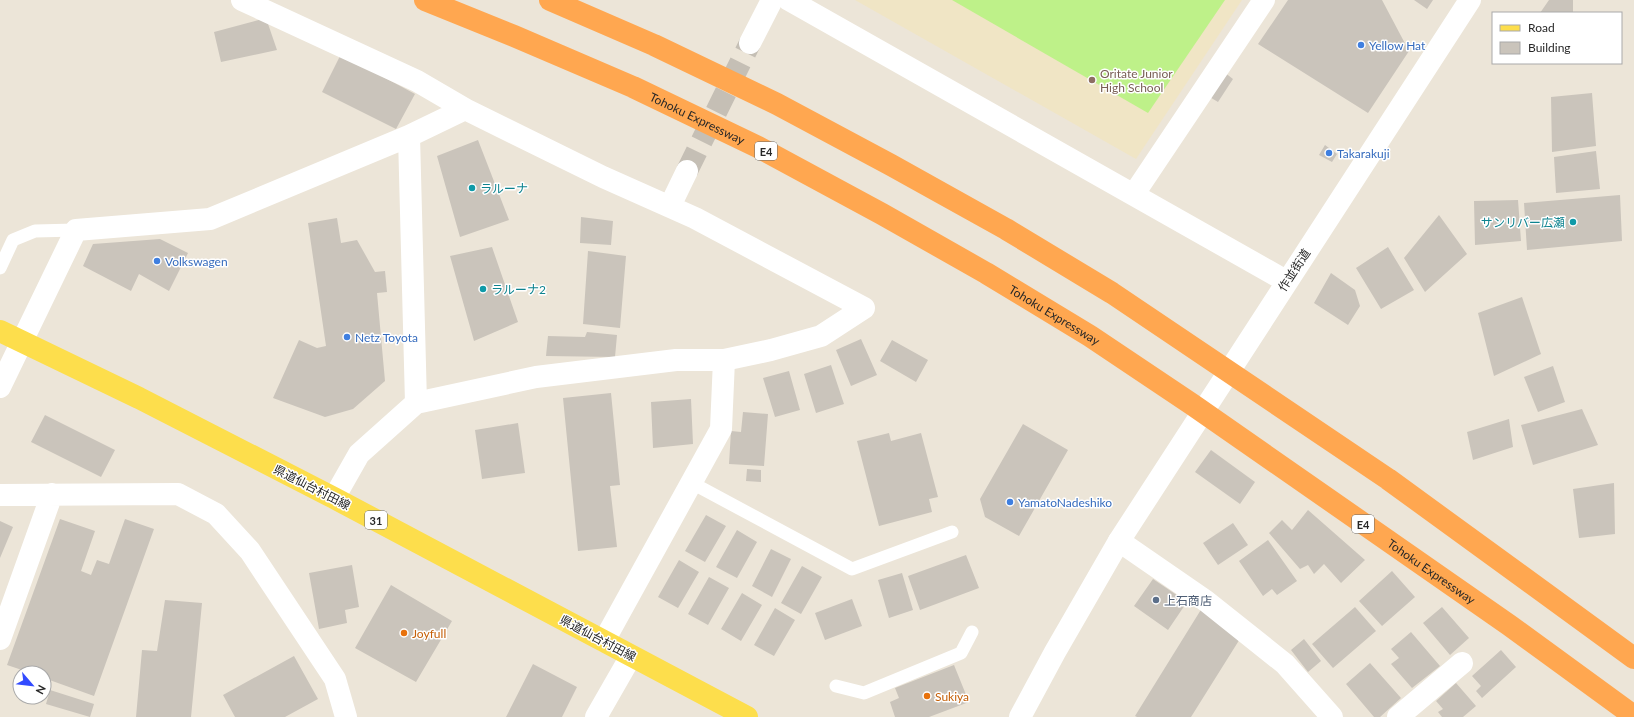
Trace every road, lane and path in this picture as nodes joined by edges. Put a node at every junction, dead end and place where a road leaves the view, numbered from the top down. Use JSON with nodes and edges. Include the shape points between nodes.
{"nodes":[{"id":1,"x":242,"y":0,"type":"edge"},
{"id":2,"x":425,"y":0,"type":"edge"},
{"id":3,"x":550,"y":0,"type":"edge"},
{"id":4,"x":772,"y":0,"type":"edge"},
{"id":5,"x":789,"y":0,"type":"edge"},
{"id":6,"x":1264,"y":0,"type":"edge"},
{"id":7,"x":1470,"y":0,"type":"edge"},
{"id":8,"x":750,"y":44,"type":"tunnel mouth"},
{"id":9,"x":465,"y":109,"type":"junction"},
{"id":10,"x":409,"y":136,"type":"junction"},
{"id":11,"x":687,"y":171,"type":"tunnel mouth"},
{"id":12,"x":1134,"y":194,"type":"junction"},
{"id":13,"x":670,"y":206,"type":"junction"},
{"id":14,"x":76,"y":230,"type":"junction"},
{"id":15,"x":0,"y":268,"type":"edge"},
{"id":16,"x":1286,"y":281,"type":"junction"},
{"id":17,"x":0,"y":331,"type":"edge"},
{"id":18,"x":22,"y":341,"type":"junction"},
{"id":19,"x":724,"y":360,"type":"junction"},
{"id":20,"x":0,"y":387,"type":"edge"},
{"id":21,"x":416,"y":403,"type":"junction"},
{"id":22,"x":692,"y":483,"type":"junction"},
{"id":23,"x":52,"y":494,"type":"junction"},
{"id":24,"x":0,"y":495,"type":"edge"},
{"id":25,"x":334,"y":498,"type":"junction"},
{"id":26,"x":952,"y":532,"type":"dead end"},
{"id":27,"x":1119,"y":541,"type":"junction"},
{"id":28,"x":972,"y":632,"type":"dead end"},
{"id":29,"x":0,"y":639,"type":"edge"},
{"id":30,"x":604,"y":641,"type":"junction"},
{"id":31,"x":631,"y":656,"type":"junction"},
{"id":32,"x":1634,"y":658,"type":"edge"},
{"id":33,"x":1462,"y":663,"type":"dead end"},
{"id":34,"x":836,"y":686,"type":"dead end"},
{"id":35,"x":1634,"y":716,"type":"edge"},
{"id":36,"x":346,"y":717,"type":"edge"},
{"id":37,"x":596,"y":717,"type":"edge"},
{"id":38,"x":747,"y":717,"type":"edge"},
{"id":39,"x":1020,"y":717,"type":"edge"},
{"id":40,"x":1332,"y":717,"type":"edge"},
{"id":41,"x":1398,"y":717,"type":"edge"}],
"edges":[{"from":1,"to":9,"type":"street","via":[[417,81]]},
{"from":2,"to":35,"type":"highway","name":"Tohoku Expressway","number":"E4","via":[[633,87],[758,147],[986,273],[1090,336],[1193,405],[1496,616]]},
{"from":3,"to":32,"type":"highway","via":[[654,45],[777,104],[1006,229],[1112,293],[1388,479]]},
{"from":4,"to":8,"type":"street"},
{"from":5,"to":12,"type":"street"},
{"from":6,"to":12,"type":"street"},
{"from":7,"to":16,"type":"street","name":"作並街道"},
{"from":9,"to":10,"type":"street"},
{"from":9,"to":13,"type":"street","via":[[603,177]]},
{"from":10,"to":14,"type":"street","via":[[210,219]]},
{"from":10,"to":21,"type":"street"},
{"from":11,"to":13,"type":"street"},
{"from":12,"to":16,"type":"street"},
{"from":13,"to":19,"type":"street","via":[[864,308],[821,336]]},
{"from":14,"to":15,"type":"lane","via":[[35,231],[13,240]]},
{"from":14,"to":18,"type":"street"},
{"from":16,"to":27,"type":"street","name":"作並街道"},
{"from":17,"to":18,"type":"main road","name":"県道仙台村田線","number":"31"},
{"from":18,"to":20,"type":"street"},
{"from":18,"to":25,"type":"main road","name":"県道仙台村田線","number":"31"},
{"from":19,"to":21,"type":"street","via":[[676,360],[536,377]]},
{"from":19,"to":22,"type":"street","via":[[721,429]]},
{"from":21,"to":25,"type":"street","via":[[359,454]]},
{"from":22,"to":26,"type":"lane","via":[[852,570]]},
{"from":22,"to":30,"type":"street"},
{"from":23,"to":24,"type":"street"},
{"from":23,"to":29,"type":"street"},
{"from":23,"to":36,"type":"street","via":[[178,494],[216,514],[250,551],[335,679]]},
{"from":25,"to":30,"type":"main road","name":"県道仙台村田線","number":"31"},
{"from":27,"to":39,"type":"street","name":"作並街道"},
{"from":27,"to":40,"type":"street","via":[[1206,601],[1284,664]]},
{"from":28,"to":34,"type":"lane","via":[[961,653],[864,693]]},
{"from":30,"to":31,"type":"main road","name":"県道仙台村田線","number":"31"},
{"from":31,"to":37,"type":"street"},
{"from":31,"to":38,"type":"main road","name":"県道仙台村田線","number":"31"},
{"from":33,"to":41,"type":"street"}]}
